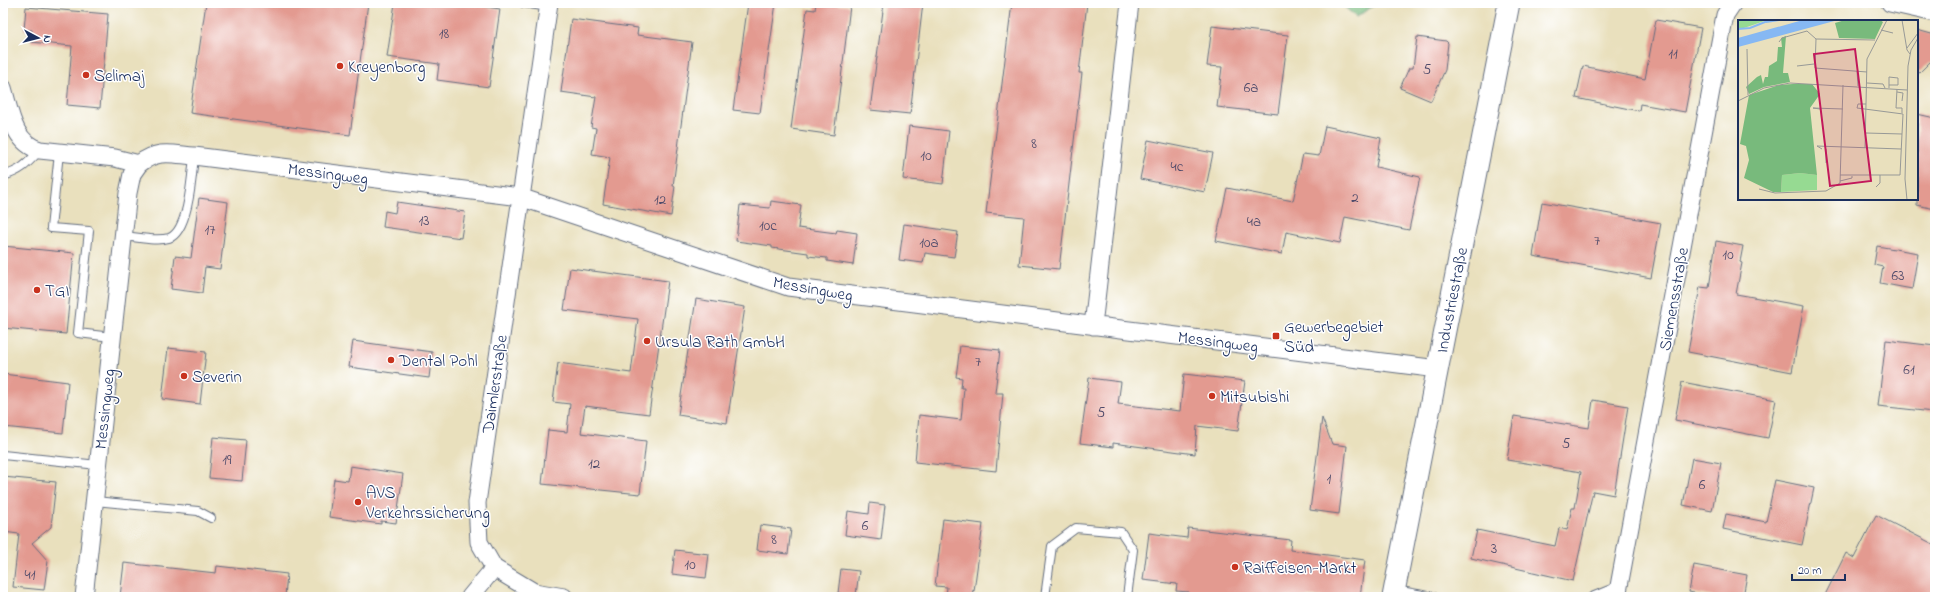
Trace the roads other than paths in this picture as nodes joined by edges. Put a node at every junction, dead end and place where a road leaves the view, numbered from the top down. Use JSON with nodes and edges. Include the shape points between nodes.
{"nodes":[{"id":1,"x":524,"y":3,"type":"edge"},
{"id":2,"x":1130,"y":3,"type":"edge"},
{"id":3,"x":1509,"y":3,"type":"edge"},
{"id":4,"x":1733,"y":3,"type":"edge"},
{"id":5,"x":1890,"y":3,"type":"edge"},
{"id":6,"x":549,"y":5,"type":"edge"},
{"id":7,"x":1935,"y":13,"type":"edge"},
{"id":8,"x":3,"y":88,"type":"edge"},
{"id":9,"x":40,"y":150,"type":"junction"},
{"id":10,"x":59,"y":153,"type":"junction"},
{"id":11,"x":194,"y":156,"type":"junction"},
{"id":12,"x":139,"y":164,"type":"junction"},
{"id":13,"x":3,"y":176,"type":"edge"},
{"id":14,"x":520,"y":197,"type":"junction"},
{"id":15,"x":123,"y":236,"type":"junction"},
{"id":16,"x":1093,"y":326,"type":"junction"},
{"id":17,"x":112,"y":337,"type":"junction"},
{"id":18,"x":1438,"y":370,"type":"junction"},
{"id":19,"x":3,"y":455,"type":"edge"},
{"id":20,"x":98,"y":465,"type":"junction"},
{"id":21,"x":95,"y":501,"type":"junction"},
{"id":22,"x":211,"y":518,"type":"dead end"},
{"id":23,"x":494,"y":568,"type":"junction"},
{"id":24,"x":1618,"y":592,"type":"edge"},
{"id":25,"x":1394,"y":593,"type":"edge"},
{"id":26,"x":84,"y":597,"type":"edge"},
{"id":27,"x":470,"y":597,"type":"edge"},
{"id":28,"x":564,"y":597,"type":"edge"},
{"id":29,"x":1045,"y":597,"type":"edge"},
{"id":30,"x":1127,"y":597,"type":"edge"},
{"id":31,"x":1434,"y":597,"type":"edge"},
{"id":32,"x":1592,"y":597,"type":"edge"}],
"edges":[{"from":1,"to":6,"type":"lane"},
{"from":2,"to":16,"type":"street"},
{"from":3,"to":18,"type":"street","name":"Industriestraße"},
{"from":4,"to":24,"type":"street","name":"Siemensstraße","via":[[1725,15]]},
{"from":5,"to":7,"type":"street"},
{"from":6,"to":14,"type":"street"},
{"from":8,"to":9,"type":"street","via":[[20,138],[30,147]]},
{"from":9,"to":10,"type":"street"},
{"from":9,"to":13,"type":"lane","via":[[26,165],[16,172]]},
{"from":10,"to":12,"type":"street","via":[[115,158]]},
{"from":10,"to":17,"type":"lane","via":[[51,228],[89,231],[78,333]]},
{"from":11,"to":12,"type":"street","name":"Messingweg","via":[[163,153],[150,156]]},
{"from":11,"to":14,"type":"street","name":"Messingweg"},
{"from":11,"to":15,"type":"lane","via":[[185,216],[176,234],[158,239]]},
{"from":12,"to":15,"type":"street","name":"Messingweg","via":[[132,174]]},
{"from":14,"to":16,"type":"street","name":"Messingweg","via":[[788,287]]},
{"from":14,"to":23,"type":"street","name":"Daimlerstraße","via":[[477,503],[479,542]]},
{"from":15,"to":17,"type":"street","name":"Messingweg"},
{"from":16,"to":18,"type":"street","name":"Messingweg"},
{"from":17,"to":20,"type":"street","name":"Messingweg"},
{"from":18,"to":25,"type":"street","name":"Industriestraße"},
{"from":19,"to":20,"type":"lane","name":"Messingweg"},
{"from":20,"to":21,"type":"street","name":"Messingweg"},
{"from":21,"to":22,"type":"lane","via":[[198,511]]},
{"from":21,"to":26,"type":"street","name":"Messingweg"},
{"from":23,"to":27,"type":"street"},
{"from":23,"to":28,"type":"street","name":"Daimlerstraße","via":[[534,592]]},
{"from":24,"to":32,"type":"lane"},
{"from":25,"to":31,"type":"lane"},
{"from":29,"to":30,"type":"lane","via":[[1052,546],[1076,528],[1121,532],[1133,550]]}]}
